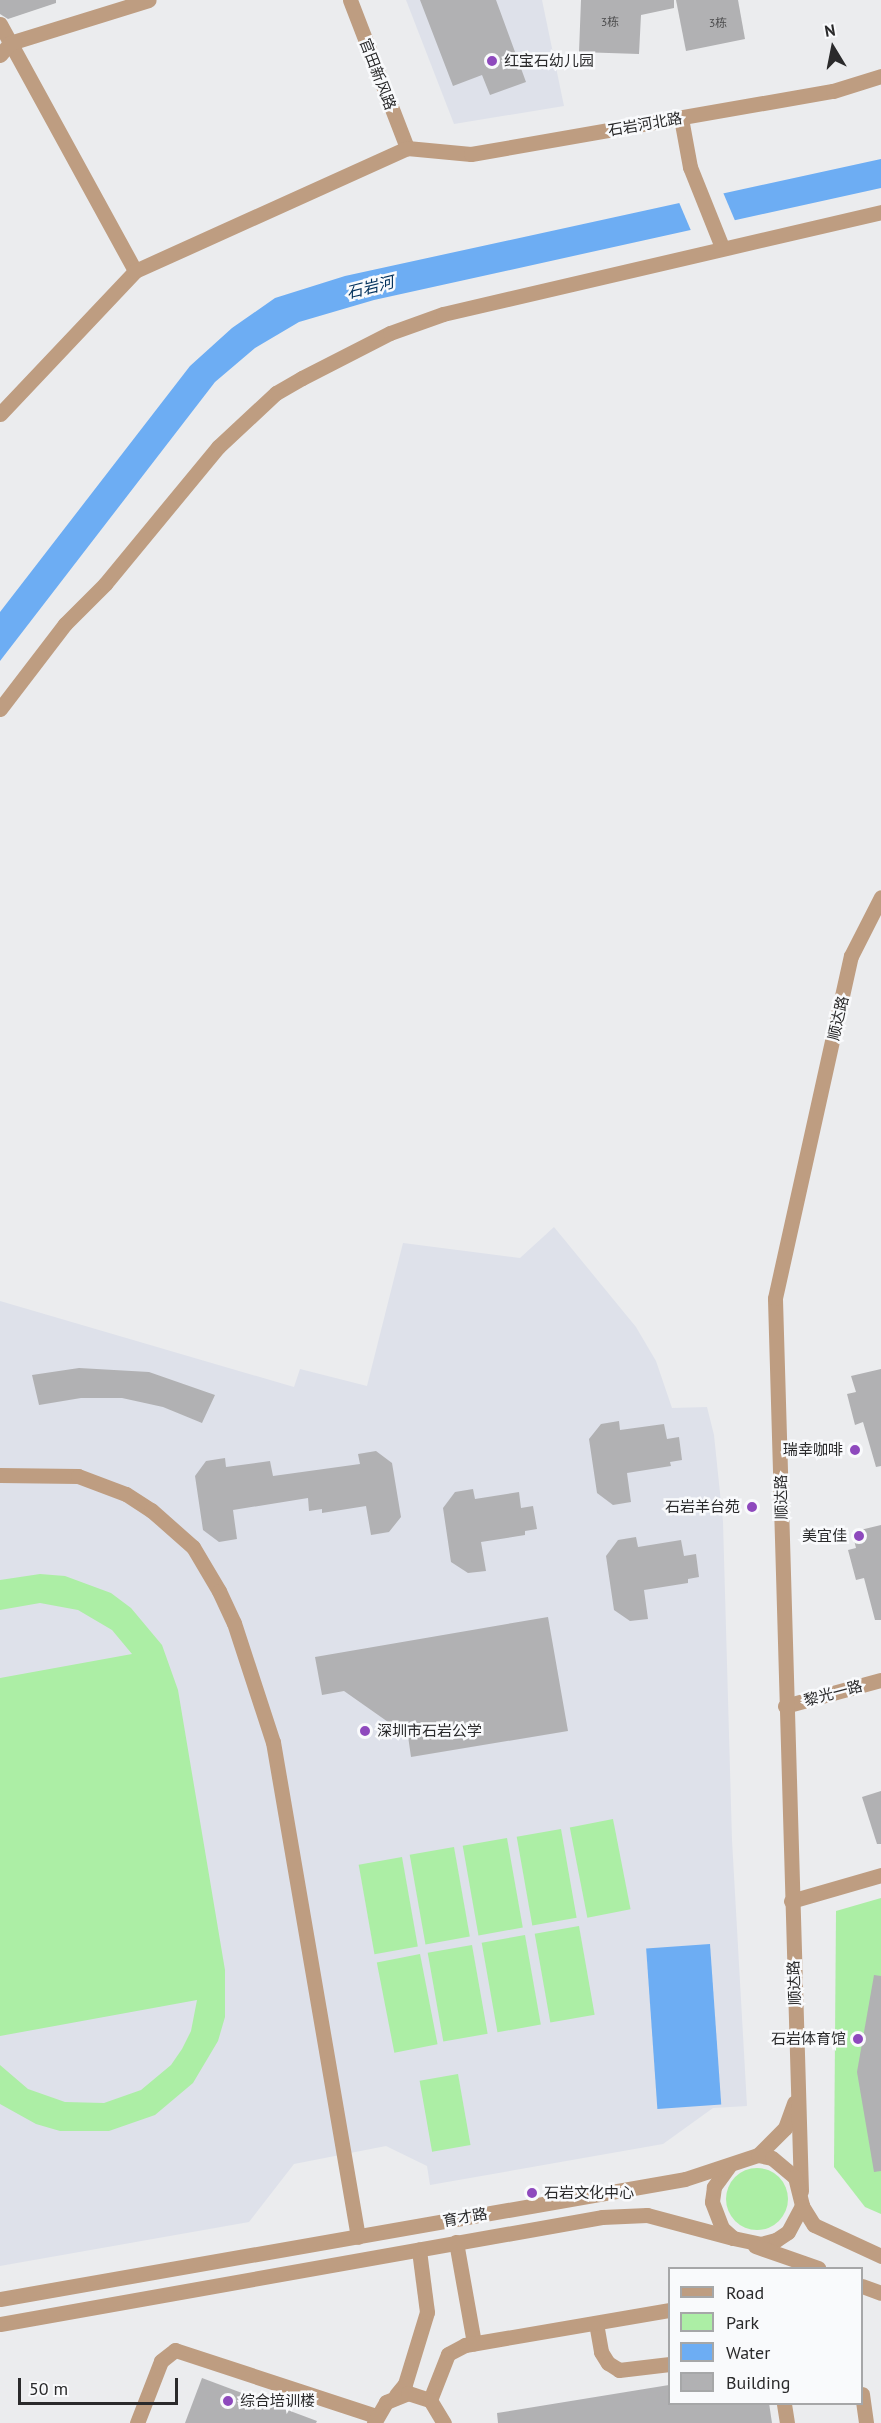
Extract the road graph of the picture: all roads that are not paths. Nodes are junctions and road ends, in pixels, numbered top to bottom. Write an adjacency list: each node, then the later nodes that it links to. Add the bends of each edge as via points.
1 (149, 0): 4 (street)
2 (350, 0): 7 (street, 官田新风路)
3 (0, 24): 4 (street)
4 (5, 49): 10 (street)
5 (881, 76): 6 (street, 石岩河北路, via 833,92)
6 (681, 118): 7 (street, 石岩河北路, via 471,154); 9 (street, via 696,184)
7 (407, 148): 10 (street)
8 (881, 212): 9 (street)
9 (719, 242): 12 (street, via 423,320 390,333 276,393 218,447 105,584 65,624)
10 (135, 271): 11 (street)
11 (0, 414)
12 (0, 710)
13 (881, 897): 16 (street, 顺达路, via 851,956 775,1298)
14 (0, 1475): 23 (street, via 78,1476 126,1494 193,1547 219,1591 234,1623 273,1742)
15 (881, 1680): 16 (street, 黎光一路)
16 (785, 1706): 18 (street, 顺达路)
17 (881, 1875): 18 (street)
18 (791, 1900): 19 (street, 顺达路)
19 (797, 2076): 20 (street, 顺达路, via 785,2128); 22 (street, 顺达路)
20 (758, 2156): 21 (street, 育才路); 22 (street, via 785,2166)
21 (731, 2164): 23 (street, 育才路, via 685,2178); 24 (street, via 717,2181 712,2202 719,2222)
22 (801, 2198): 24 (street, via 788,2232 761,2244); 27 (street, via 814,2225)
23 (358, 2236): 31 (street, 育才路)
24 (740, 2241): 25 (street, 育才路, via 672,2219 628,2214); 28 (street, 育才路)
25 (456, 2242): 26 (street, 育才路); 35 (street)
26 (419, 2250): 34 (street, 育才路); 37 (street, via 427,2312 405,2384)
27 (881, 2256)
28 (815, 2267)
29 (863, 2287): 30 (street)
30 (881, 2293)
31 (0, 2299)
32 (668, 2310): 33 (street)
33 (596, 2323): 35 (street); 36 (street, via 601,2352 619,2370)
34 (0, 2324)
35 (474, 2343): 38 (street, via 448,2354)
36 (668, 2364)
37 (396, 2396): 38 (street, via 420,2395); 41 (street)
38 (430, 2400): 43 (street)
39 (784, 2405): 44 (street)
40 (863, 2405): 45 (street)
41 (375, 2419): 42 (street, via 175,2350 161,2361)
42 (137, 2423)
43 (444, 2423)
44 (787, 2423)
45 (866, 2423)

